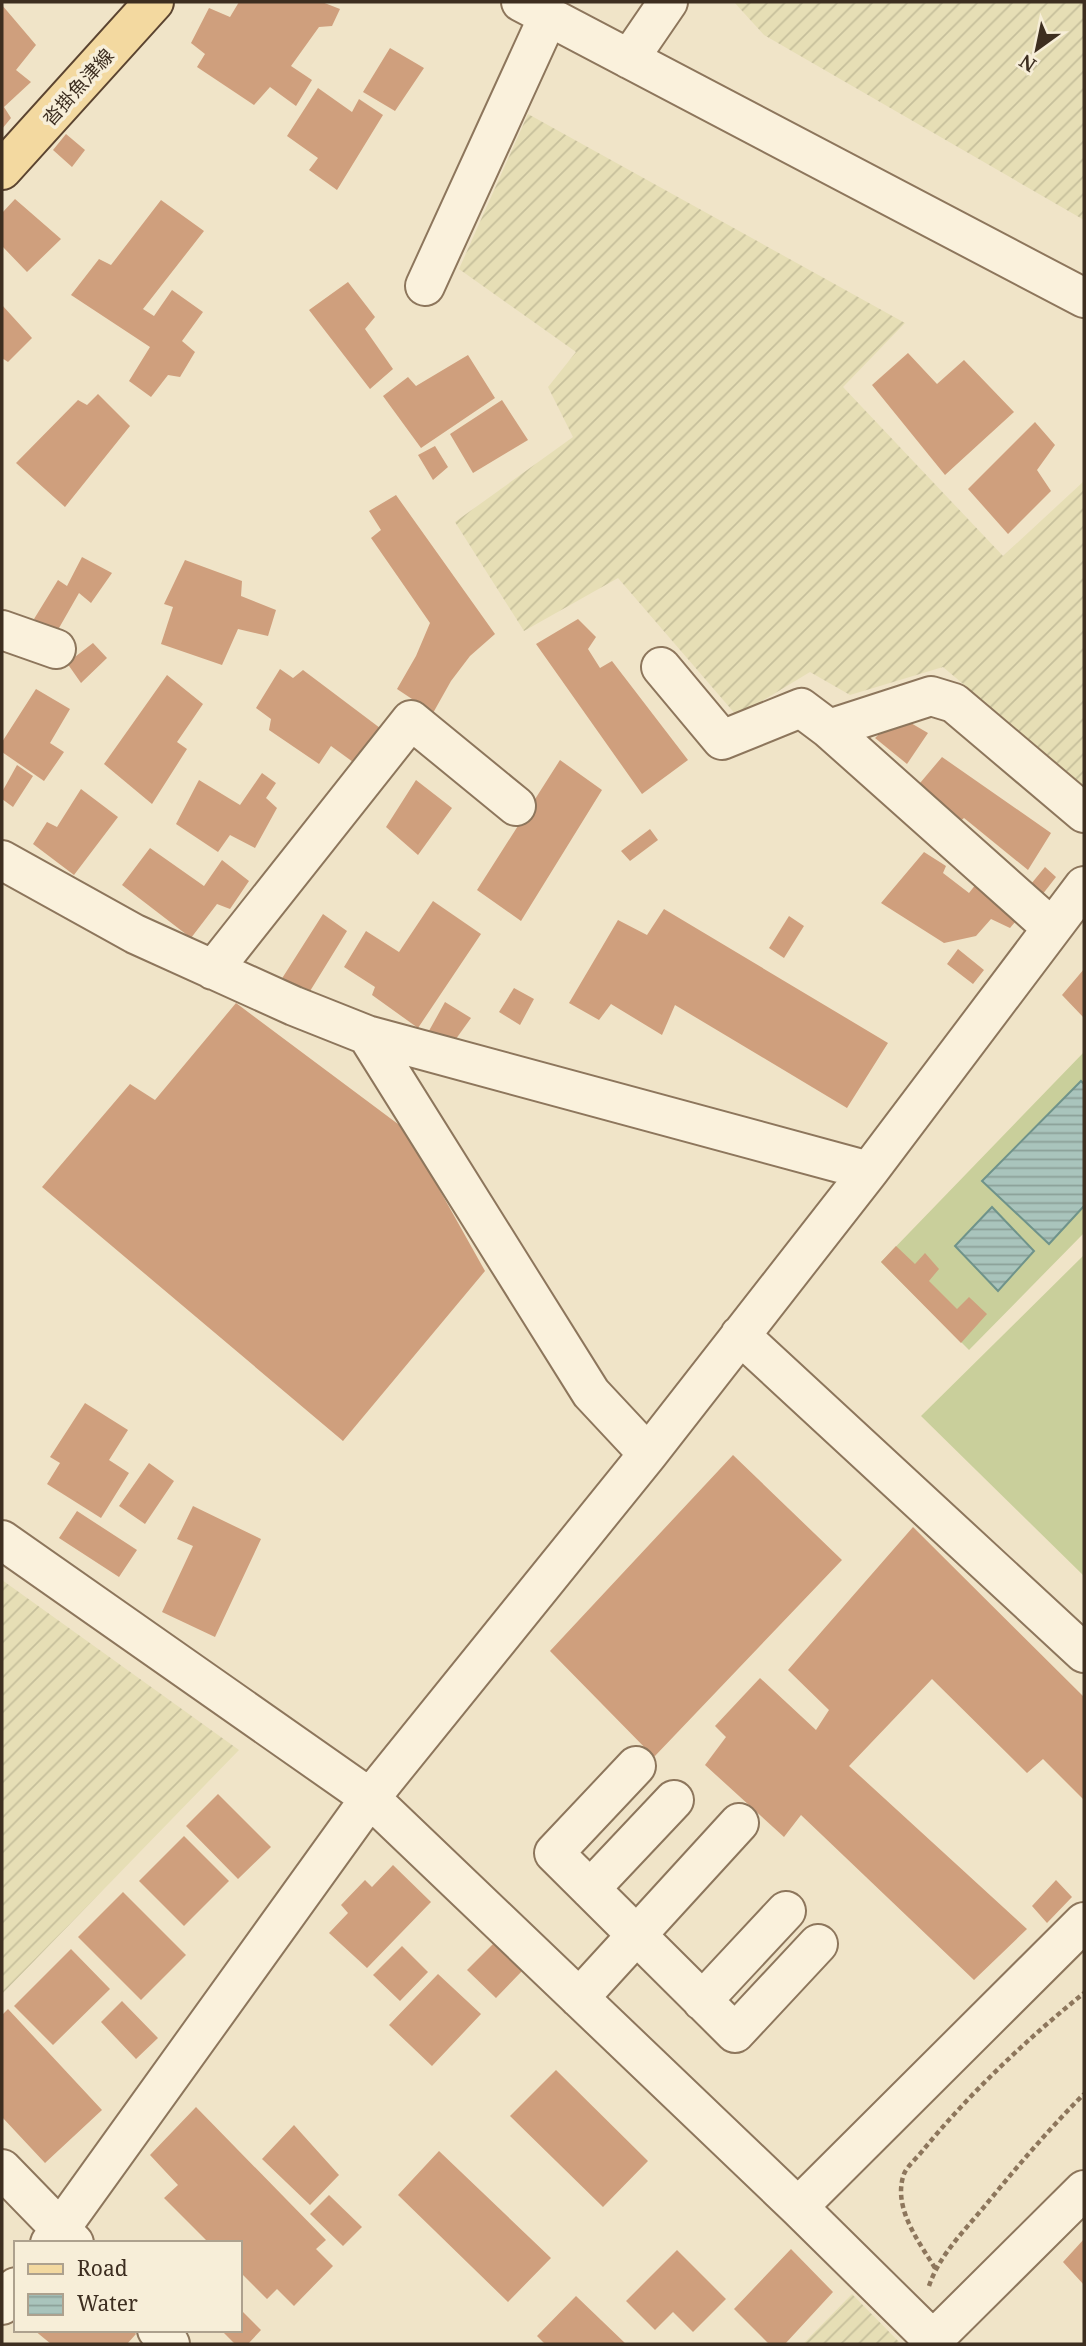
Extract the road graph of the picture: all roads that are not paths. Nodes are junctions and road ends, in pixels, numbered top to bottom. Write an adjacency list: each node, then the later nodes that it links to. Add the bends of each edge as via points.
1 (154, 2): 5 (main road, 沓掛魚津線)
2 (668, 2): 4 (street)
3 (535, 9): 4 (street); 6 (street)
4 (629, 59): 7 (street)
5 (2, 170)
6 (425, 286)
7 (1084, 298)
8 (2, 630): 9 (street)
9 (56, 649)
10 (661, 667): 11 (street, via 722,740 801,708)
11 (829, 729): 13 (street, via 931,696 954,703); 16 (street)
12 (516, 806): 17 (street, via 411,720)
13 (1084, 813)
14 (2, 860): 17 (street, via 135,934)
15 (1084, 886): 16 (street)
16 (1052, 928): 19 (street)
17 (213, 970): 18 (street)
18 (366, 1035): 19 (street); 21 (street, via 591,1393)
19 (869, 1171): 20 (street)
20 (740, 1335): 21 (street); 23 (street)
21 (648, 1454): 25 (street)
22 (2, 1540): 25 (street)
23 (1084, 1653)
24 (636, 1766): 28 (street, via 554,1853)
25 (370, 1798): 33 (street); 38 (street)
26 (674, 1800): 28 (street)
27 (739, 1823): 31 (street)
28 (590, 1889): 31 (street)
29 (786, 1911): 34 (street)
30 (1084, 1922): 37 (street)
31 (637, 1935): 33 (street); 34 (street)
32 (818, 1944): 34 (street, via 735,2034)
33 (579, 1998): 37 (street)
34 (702, 2001)
35 (2, 2169): 38 (street)
36 (1084, 2190): 41 (street)
37 (798, 2207): 41 (street)
38 (61, 2238)
39 (14, 2290): 40 (street)
40 (2, 2305)
41 (928, 2336)

